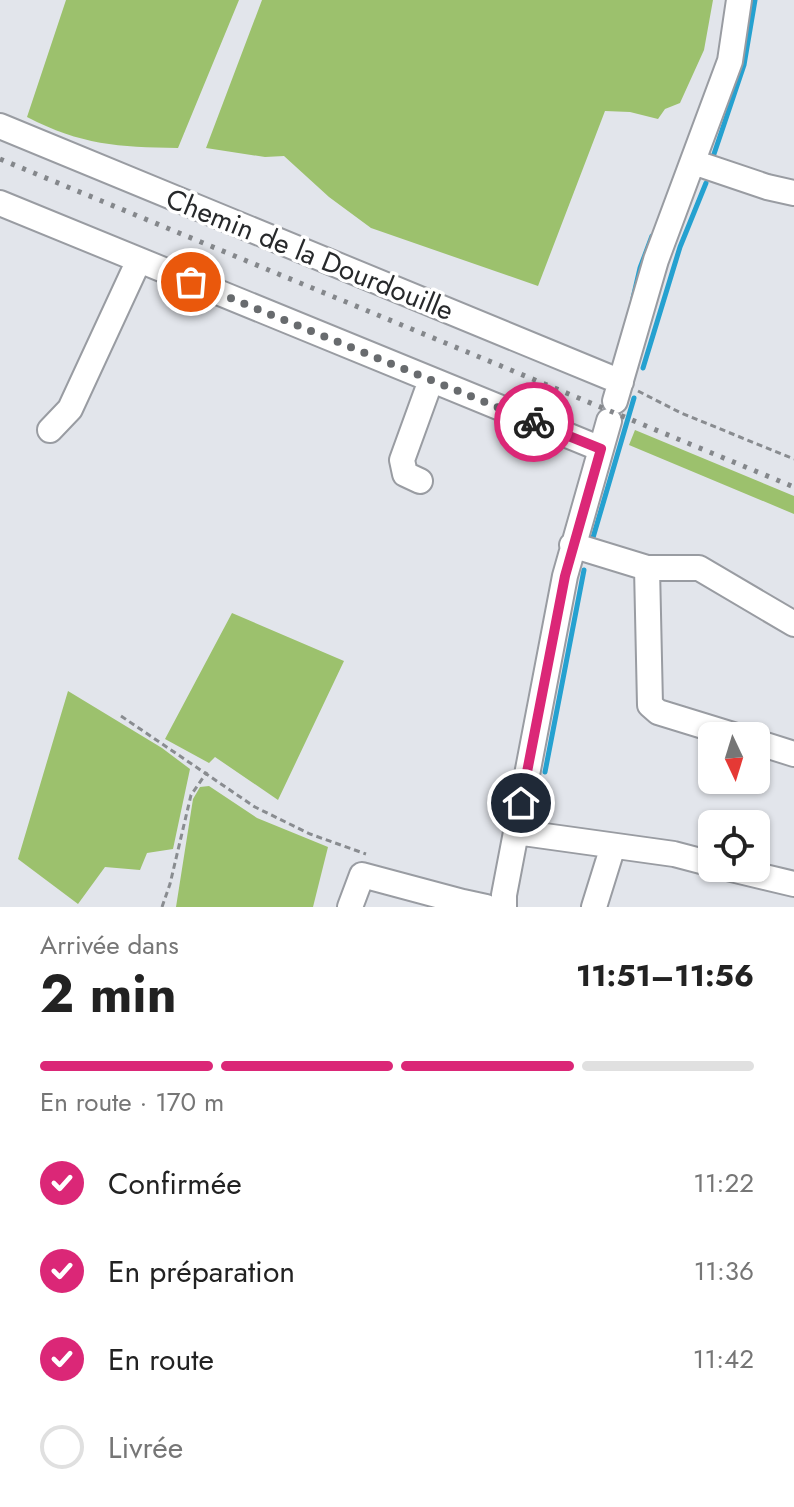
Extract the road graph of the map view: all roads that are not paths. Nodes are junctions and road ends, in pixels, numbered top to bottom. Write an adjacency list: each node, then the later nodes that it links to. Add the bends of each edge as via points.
1 (739, 0): 3 (street, via 730,61)
2 (0, 126): 8 (street, Chemin de la Dourdouille)
3 (693, 162): 4 (street); 8 (street, via 656,260)
4 (794, 193)
5 (0, 203): 6 (street)
6 (139, 260): 7 (street); 9 (street, via 70,409)
7 (431, 380): 10 (street); 11 (street, via 402,460 405,474)
8 (615, 401): 10 (street)
9 (50, 430)
10 (601, 449): 12 (street)
11 (420, 481)
12 (572, 545): 13 (street); 18 (street)
13 (647, 568): 14 (street, via 699,568); 15 (street, via 650,705)
14 (794, 624)
15 (698, 724)
16 (770, 746): 17 (street)
17 (794, 754)
18 (516, 832): 19 (street); 25 (street)
19 (613, 846): 20 (street); 26 (street)
20 (698, 860)
21 (770, 878): 22 (street)
22 (794, 884)
23 (470, 905): 24 (street, via 362,875)
24 (350, 907)
25 (504, 907)
26 (594, 907)

